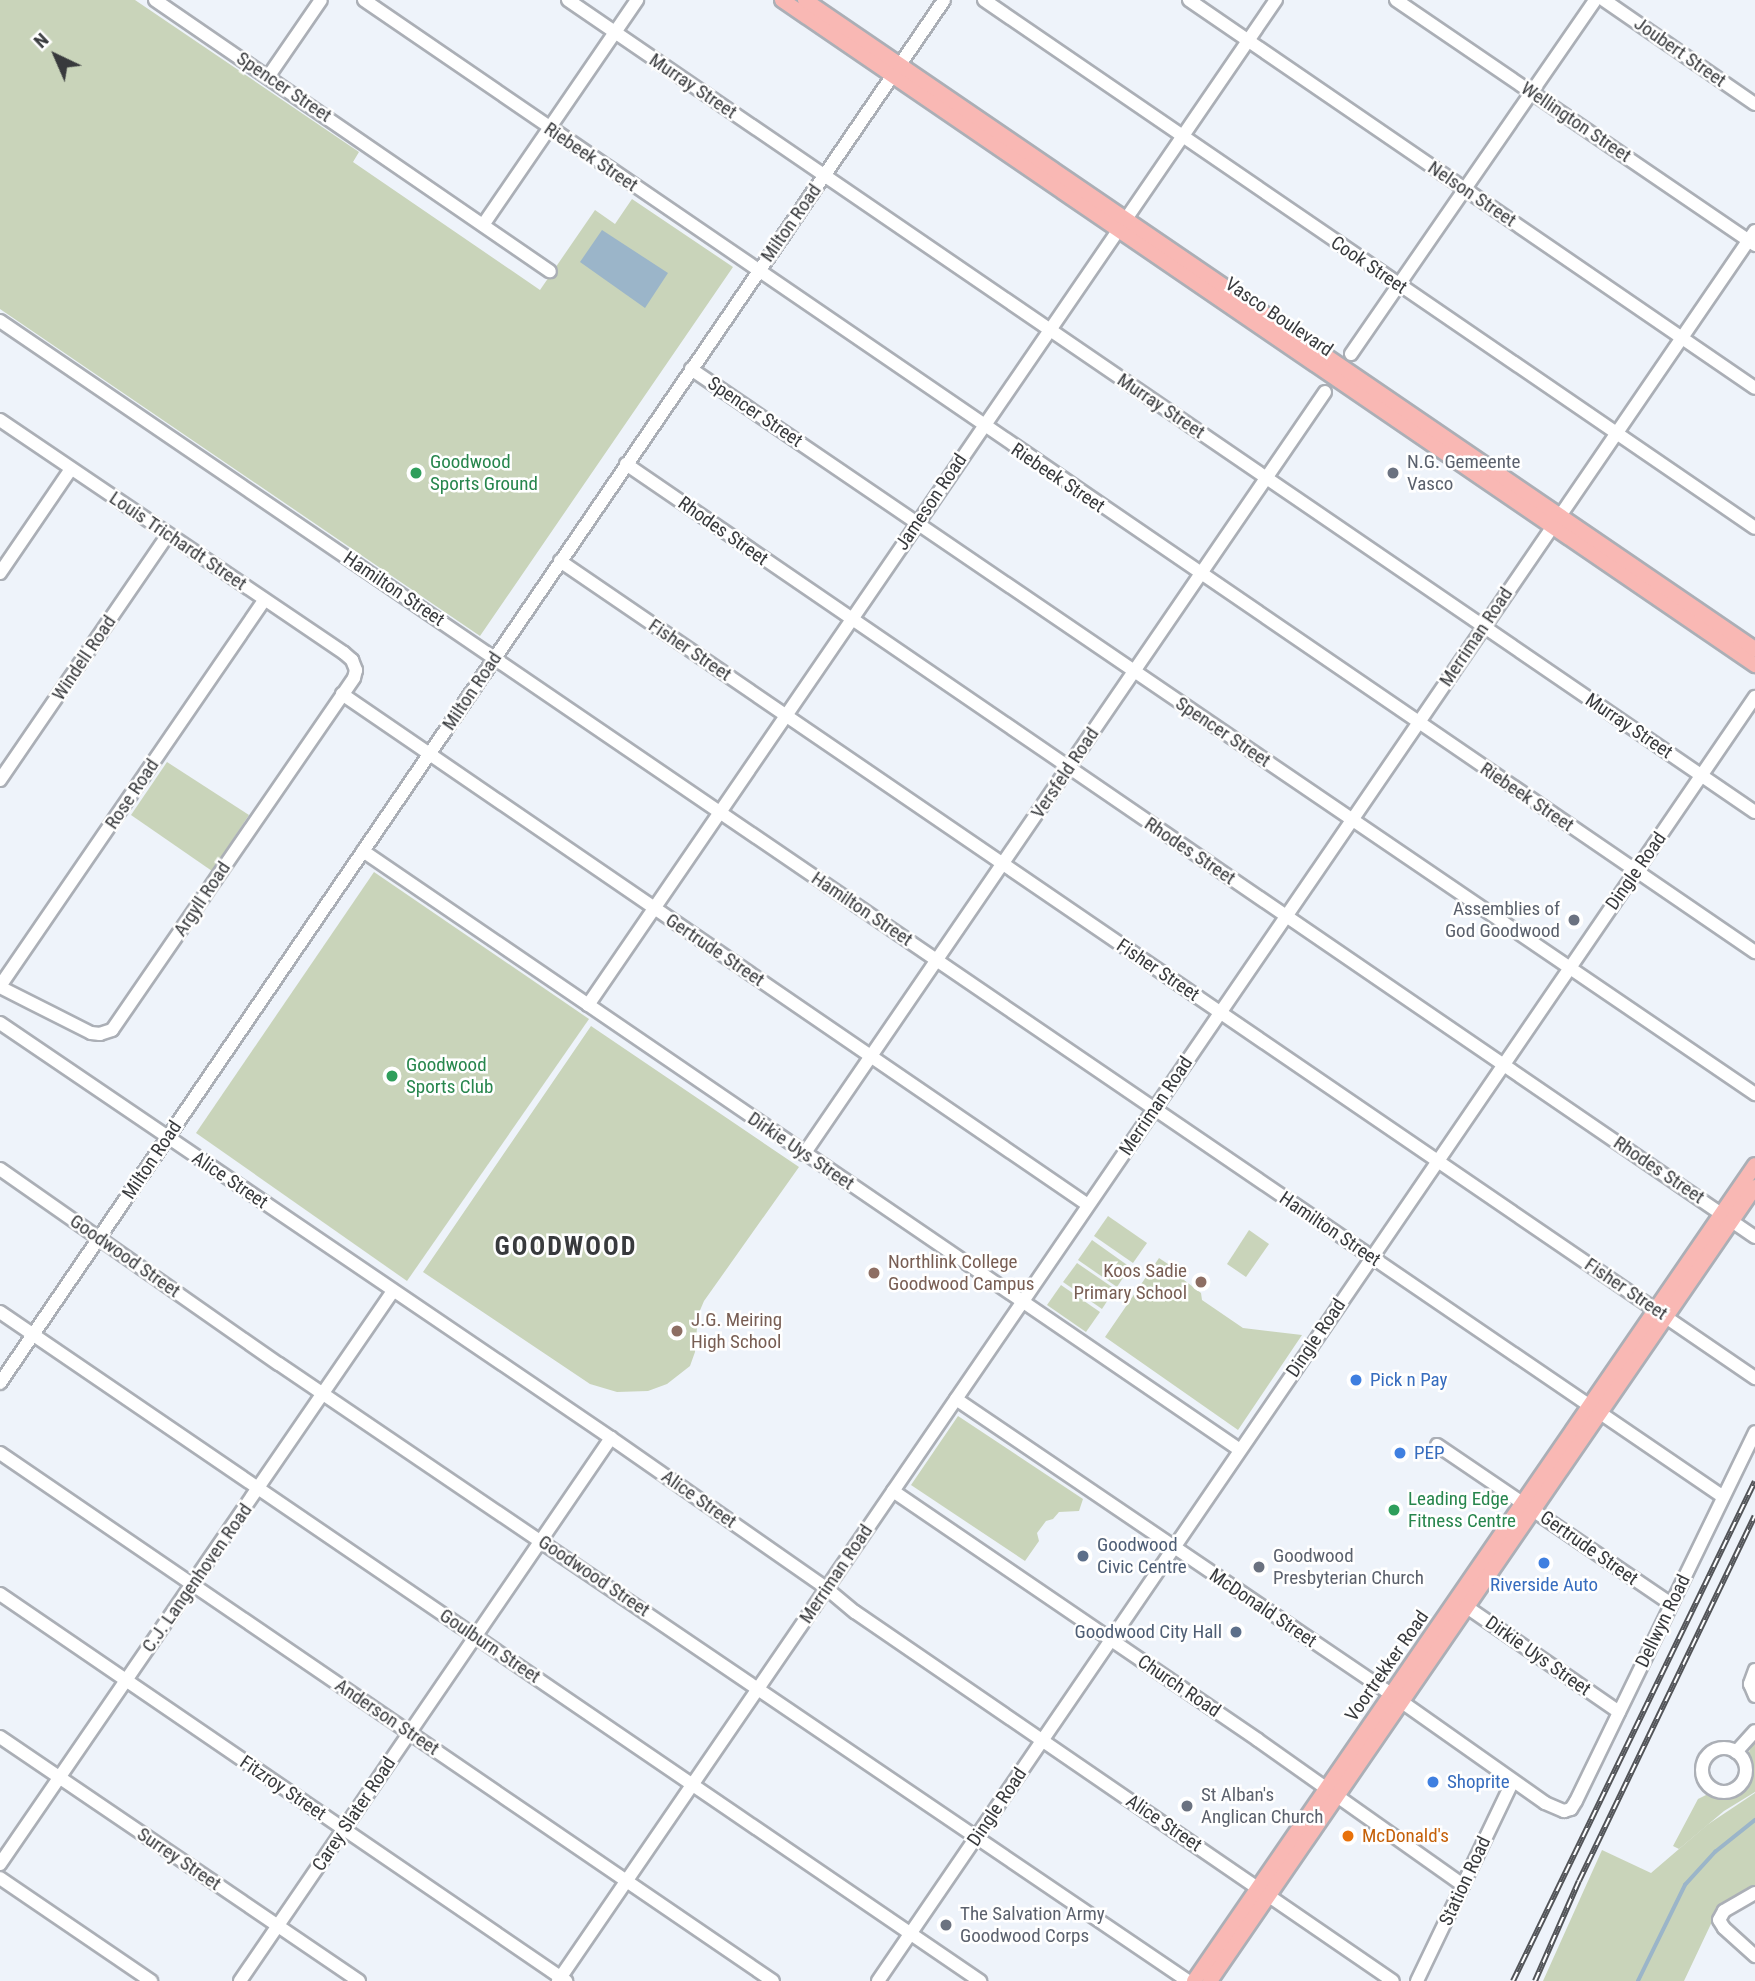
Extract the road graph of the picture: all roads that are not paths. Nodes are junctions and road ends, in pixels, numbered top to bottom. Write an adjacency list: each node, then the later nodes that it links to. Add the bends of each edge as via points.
1 (155, 0): 18 (street, Spencer Street)
2 (321, 0): 18 (street)
3 (364, 0): 21 (street, Riebeek Street)
4 (568, 0): 15 (street, Murray Street)
5 (637, 0): 15 (street)
6 (782, 0): 17 (main road, Vasco Boulevard)
7 (805, 0): 17 (main road, Vasco Boulevard)
8 (944, 0): 17 (street, Milton Road)
9 (984, 0): 22 (street, Cook Street)
10 (1189, 0): 16 (street, Nelson Street)
11 (1276, 0): 16 (street, Jameson Road)
12 (1396, 0): 19 (street, Wellington Street)
13 (1595, 0): 19 (street)
14 (1604, 0): 20 (street, Joubert Street)
15 (615, 33): 21 (street); 23 (street, Murray Street)
16 (1248, 41): 22 (street, Jameson Road); 24 (street, Nelson Street)
17 (896, 70): 23 (street, Milton Road); 25 (main road, Vasco Boulevard)
18 (268, 76): 26 (street, Spencer Street)
19 (1532, 92): 24 (street); 27 (street, Wellington Street)
20 (1755, 104)
21 (549, 128): 26 (street); 29 (street, Riebeek Street)
22 (1181, 135): 25 (street, Jameson Road); 30 (street, Cook Street)
23 (824, 176): 29 (street, Milton Road); 32 (street, Murray Street)
24 (1465, 188): 30 (street); 33 (street, Nelson Street)
25 (1121, 224): 32 (street, Jameson Road); 44 (main road, Vasco Boulevard)
26 (483, 225): 28 (street, Spencer Street)
27 (1753, 239): 33 (street, Merriman Road)
28 (550, 271)
29 (758, 271): 35 (street, Milton Road); 39 (street, Riebeek Street)
30 (1398, 285): 34 (street); 40 (street, Cook Street)
31 (0, 321): 55 (street, Hamilton Street)
32 (1049, 330): 39 (street, Jameson Road); 43 (street, Murray Street)
33 (1682, 338): 36 (street, Nelson Street); 40 (street, Merriman Road)
34 (1351, 354)
35 (691, 369): 41 (street, Milton Road); 45 (street, Spencer Street)
36 (1755, 388)
37 (1325, 393): 43 (street, Versfeld Road)
38 (0, 420): 42 (street, Louis Trichardt Street)
39 (983, 426): 45 (street, Jameson Road); 50 (street, Riebeek Street)
40 (1615, 433): 44 (street, Merriman Road); 46 (street, Cook Street)
41 (626, 464): 48 (street, Milton Road); 52 (street, Rhodes Street)
42 (71, 468): 47 (street, Louis Trichardt Street); 49 (street)
43 (1267, 479): 50 (street, Versfeld Road); 53 (street, Murray Street)
44 (1555, 521): 53 (street, Merriman Road); 54 (main road, Vasco Boulevard); 57 (main road, Vasco Boulevard)
45 (918, 523): 52 (street, Jameson Road); 58 (street, Spencer Street)
46 (1755, 528)
47 (168, 535): 51 (street, Louis Trichardt Street); 66 (street, Windell Road)
48 (561, 561): 55 (street, Milton Road); 61 (street, Fisher Street)
49 (0, 573)
50 (1201, 575): 58 (street, Versfeld Road); 62 (street, Riebeek Street)
51 (264, 600): 56 (street, Louis Trichardt Street); 78 (street, Rose Road)
52 (850, 619): 61 (street, Jameson Road); 64 (street, Rhodes Street)
53 (1483, 626): 62 (street, Merriman Road); 65 (street, Murray Street)
54 (1755, 649)
55 (495, 657): 63 (street, Milton Road); 68 (street, Hamilton Street)
56 (355, 664): 59 (street, Argyll Road, via 354,678)
57 (1755, 666)
58 (1135, 672): 64 (street, Versfeld Road); 69 (street, Spencer Street)
59 (342, 694): 63 (street, Gertrude Street); 78 (street, Argyll Road, via 112,1030 91,1033)
60 (1755, 697): 65 (street, Dingle Road)
61 (785, 715): 68 (street, Jameson Road); 71 (street, Fisher Street)
62 (1418, 723): 69 (street, Merriman Road); 72 (street, Riebeek Street)
63 (429, 754): 70 (street, Milton Road); 73 (street, Gertrude Street)
64 (1069, 768): 71 (street, Versfeld Road); 74 (street, Rhodes Street)
65 (1702, 775): 67 (street, Murray Street); 72 (street, Dingle Road)
66 (0, 780)
67 (1755, 811)
68 (719, 812): 73 (street, Jameson Road); 76 (street, Hamilton Street)
69 (1352, 819): 74 (street, Merriman Road); 77 (street, Spencer Street)
70 (363, 851): 79 (street, Dirkie Uys Street); 86 (street, Milton Road)
71 (1004, 864): 76 (street, Versfeld Road); 80 (street, Fisher Street)
72 (1635, 872): 75 (street, Riebeek Street); 77 (street, Dingle Road)
73 (654, 907): 79 (street, Jameson Road); 82 (street, Gertrude Street)
74 (1286, 917): 80 (street, Merriman Road); 83 (street, Rhodes Street)
75 (1755, 953)
76 (937, 960): 82 (street, Versfeld Road); 85 (street, Hamilton Street)
77 (1570, 967): 83 (street, Dingle Road); 84 (street, Spencer Street)
78 (0, 987)
79 (588, 1004): 87 (street, Dirkie Uys Street)
80 (1220, 1012): 85 (street, Merriman Road); 88 (street, Fisher Street)
81 (0, 1023): 86 (street, Alice Street)
82 (872, 1057): 87 (street, Versfeld Road); 92 (street, Gertrude Street)
83 (1503, 1065): 88 (street, Dingle Road); 93 (street, Rhodes Street)
84 (1755, 1094)
85 (1154, 1109): 92 (street, Merriman Road); 96 (street, Hamilton Street)
86 (168, 1137): 95 (street, Milton Road); 97 (street, Alice Street)
87 (804, 1153): 98 (street, Dirkie Uys Street)
88 (1438, 1160): 96 (street, Dingle Road); 100 (street, Fisher Street)
89 (1755, 1165): 93 (main road, Voortrekker Road)
90 (0, 1170): 95 (street, Goodwood Street)
91 (1755, 1187): 93 (main road, Voortrekker Road)
92 (1088, 1205): 98 (street, Merriman Road)
93 (1727, 1217): 94 (street, Rhodes Street); 100 (main road, Voortrekker Road)
94 (1755, 1237)
95 (99, 1238): 101 (street, Milton Road); 104 (street, Goodwood Street)
96 (1371, 1256): 106 (street, Hamilton Street); 110 (street, Dingle Road)
97 (393, 1291): 104 (street, C.J. Langenhoven Road); 108 (street, Alice Street)
98 (1022, 1303): 105 (street, Merriman Road); 110 (street, Dirkie Uys Street)
99 (0, 1312): 101 (street, Goulburn Street)
100 (1661, 1313): 102 (street, Fisher Street); 106 (main road, Voortrekker Road)
101 (33, 1335): 103 (street, Milton Road); 112 (street, Goulburn Street)
102 (1755, 1378)
103 (0, 1383)
104 (324, 1391): 112 (street, C.J. Langenhoven Road); 116 (street, Goodwood Street)
105 (956, 1399): 113 (street, Merriman Road); 117 (street, McDonald Street)
106 (1595, 1409): 114 (street, Hamilton Street); 115 (main road, Voortrekker Road)
107 (1755, 1432): 114 (street, Dellwyn Road)
108 (611, 1438): 116 (street, Carey Slater Road); 119 (street, Alice Street)
109 (1437, 1445): 115 (street, Gertrude Street)
110 (1240, 1450): 117 (street, Dingle Road)
111 (0, 1453): 118 (street, Anderson Street)
112 (259, 1489): 118 (street, C.J. Langenhoven Road); 123 (street, Goulburn Street)
113 (893, 1491): 119 (street, Merriman Road); 124 (street, Church Road)
114 (1723, 1497): 122 (street, Dellwyn Road)
115 (1529, 1506): 121 (main road, Voortrekker Road); 122 (street, Gertrude Street)
116 (542, 1540): 123 (street, Carey Slater Road); 127 (street, Goodwood Street)
117 (1174, 1548): 124 (street, Dingle Road); 129 (street, McDonald Street)
118 (192, 1584): 126 (street, C.J. Langenhoven Road); 132 (street, Anderson Street)
119 (826, 1588): 127 (street, Merriman Road); 134 (street, Alice Street)
120 (0, 1594): 126 (street, Fitzroy Street)
121 (1462, 1604): 129 (main road, Voortrekker Road); 130 (street, Dirkie Uys Street)
122 (1671, 1604): 130 (street, Dellwyn Road)
123 (476, 1636): 132 (street, Carey Slater Road); 138 (street, Goulburn Street)
124 (1112, 1640): 134 (street, Dingle Road); 139 (street, Church Road)
125 (1755, 1670): 128 (street, via 1750,1685)
126 (127, 1681): 136 (street, C.J. Langenhoven Road); 141 (street, Fitzroy Street)
127 (759, 1688): 138 (street, Merriman Road); 142 (street, Goodwood Street)
128 (1755, 1696)
129 (1396, 1698): 137 (street, McDonald Street); 139 (main road, Voortrekker Road)
130 (1619, 1712): 140 (street, Dellwyn Road)
131 (1755, 1731): 135 (street)
132 (410, 1732): 141 (street, Carey Slater Road); 145 (street, Anderson Street)
133 (0, 1737): 136 (street, Surrey Street)
134 (1043, 1740): 142 (street, Dingle Road); 147 (street, Alice Street)
135 (1737, 1752)
136 (61, 1779): 143 (street, C.J. Langenhoven Road); 149 (street, Surrey Street)
137 (1513, 1781): 140 (street, McDonald Street, via 1555,1808); 146 (street, Station Road)
138 (693, 1784): 145 (street, Merriman Road); 150 (street, Goulburn Street)
139 (1331, 1793): 146 (street, Church Road); 147 (main road, Voortrekker Road)
140 (1572, 1809)
141 (344, 1829): 149 (street, Carey Slater Road); 152 (street, Fitzroy Street)
142 (976, 1837): 150 (street, Dingle Road); 159 (street, Goodwood Street)
143 (0, 1864)
144 (0, 1878): 153 (street)
145 (627, 1880): 152 (street, Merriman Road); 156 (street, Anderson Street)
146 (1463, 1885): 163 (street, Station Road)
147 (1264, 1891): 160 (main road, Voortrekker Road); 161 (main road, Voortrekker Road); 162 (street, Alice Street)
148 (1755, 1893): 151 (street, via 1724,1911 1719,1920)
149 (277, 1926): 154 (street, Carey Slater Road); 155 (street, Surrey Street)
150 (910, 1934): 157 (street, Dingle Road); 158 (street, Goulburn Street)
151 (1755, 1956)
152 (562, 1980)
153 (150, 1981)
154 (240, 1981)
155 (359, 1981)
156 (773, 1981)
157 (877, 1981)
158 (980, 1981)
159 (1188, 1981)
160 (1194, 1981)
161 (1210, 1981)
162 (1394, 1981)
163 (1417, 1981)

